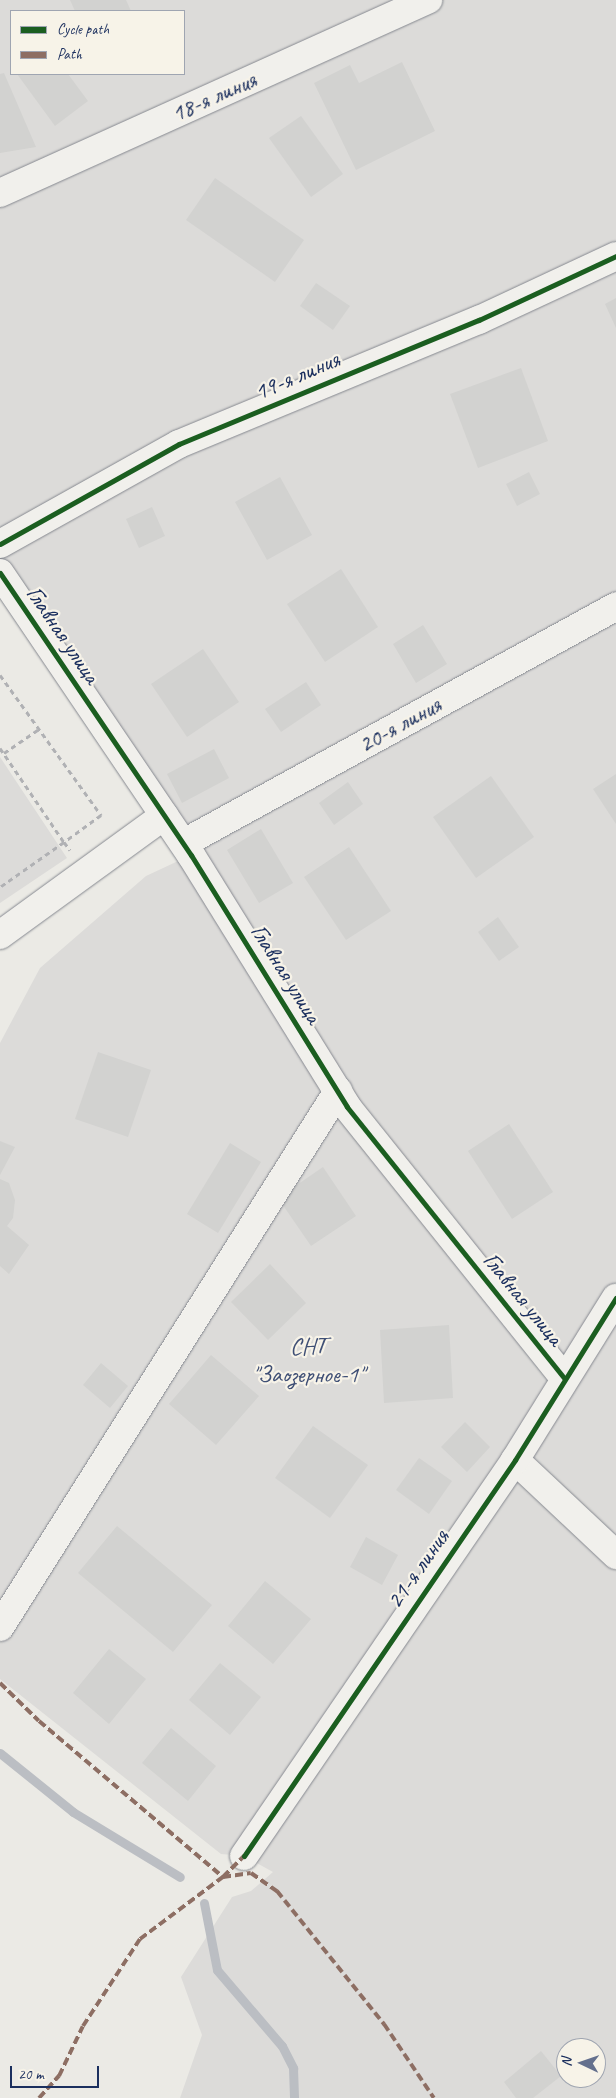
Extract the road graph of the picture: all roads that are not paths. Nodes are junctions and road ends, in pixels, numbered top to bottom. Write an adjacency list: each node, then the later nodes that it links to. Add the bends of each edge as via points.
1 (428, 0): 2 (street, 18-я линия)
2 (0, 193)
3 (616, 256): 4 (street, 19-я линия, via 479,320 179,444)
4 (0, 544)
5 (0, 573): 7 (street, Главная улица)
6 (616, 606): 8 (street, 20-я линия)
7 (164, 816): 8 (street, Главная улица); 9 (street)
8 (184, 843): 10 (street, Главная улица)
9 (0, 935)
10 (338, 1091): 12 (street, Главная улица); 15 (street)
11 (616, 1298): 12 (street, 21-я линия)
12 (564, 1378): 13 (street, 21-я линия)
13 (515, 1460): 14 (street); 16 (street, 21-я линия)
14 (616, 1555)
15 (0, 1627)
16 (244, 1856)

